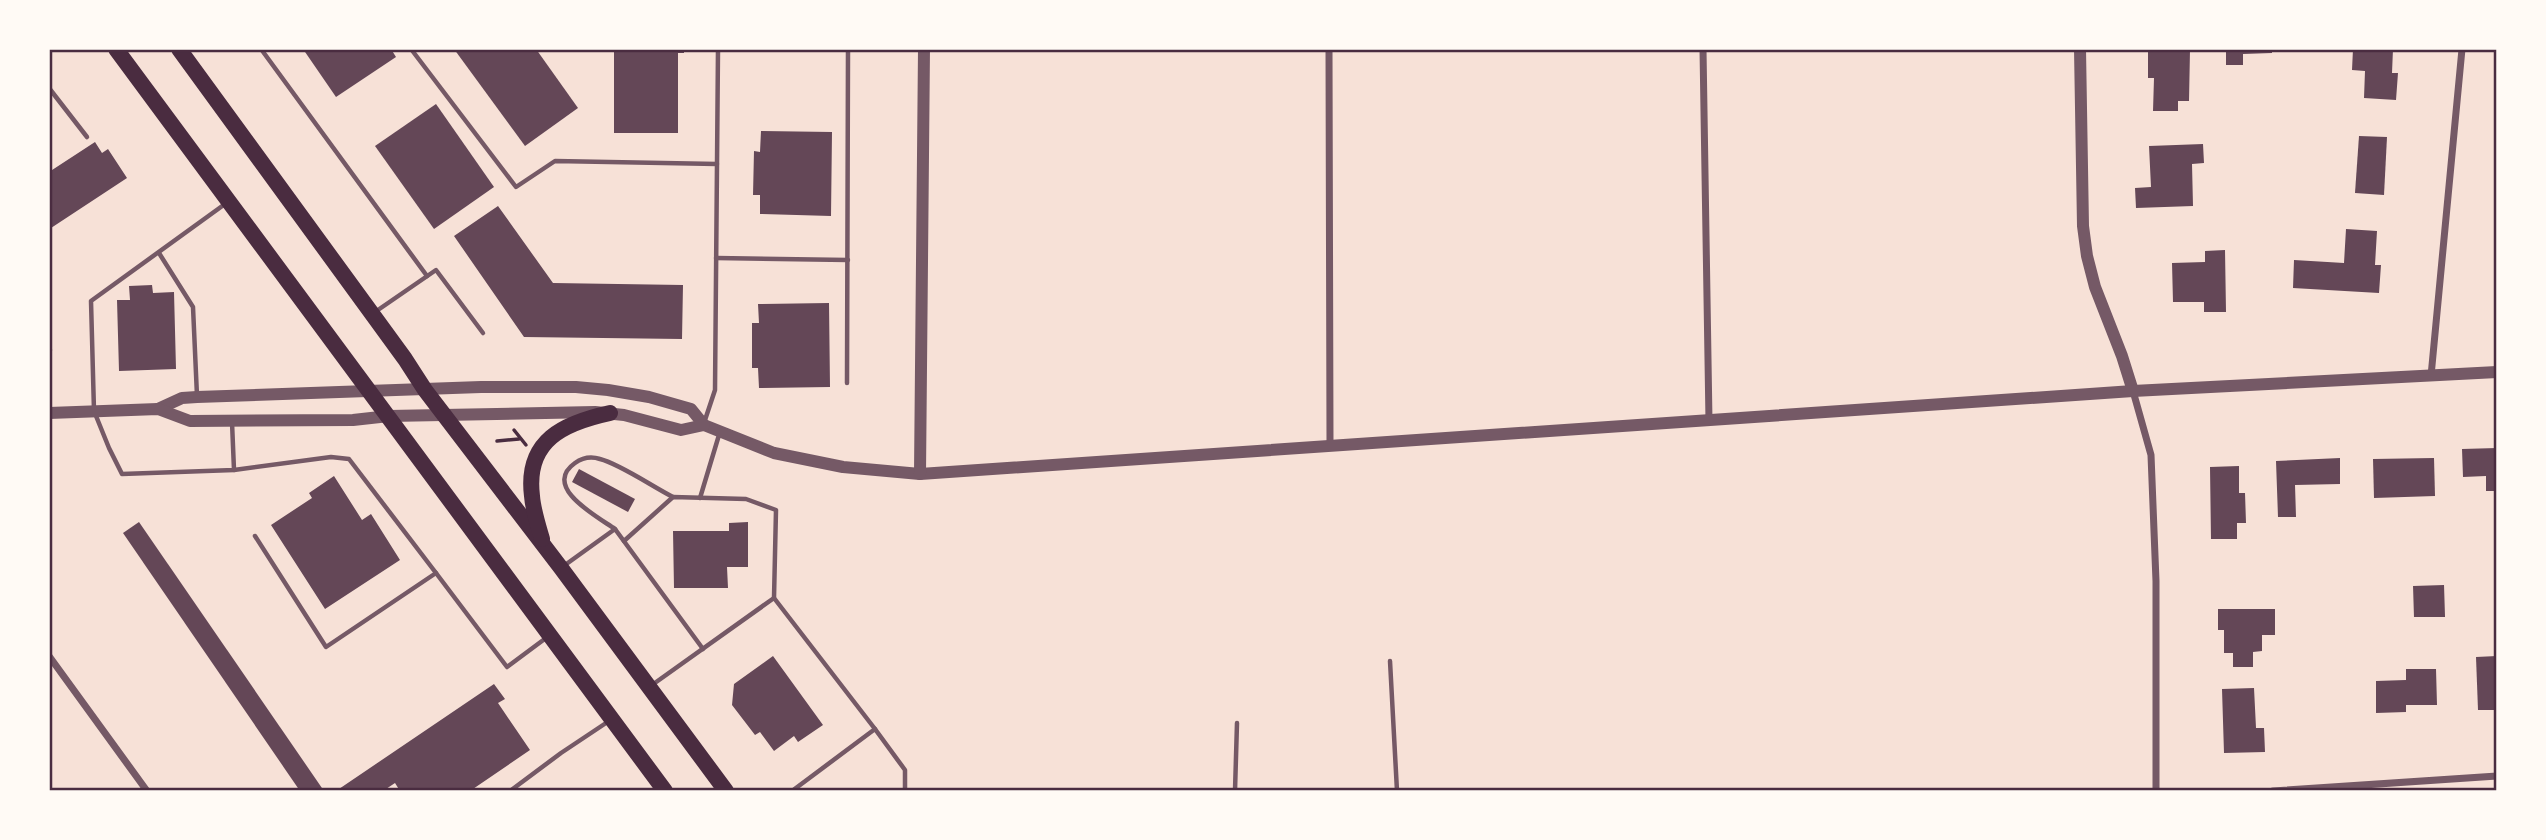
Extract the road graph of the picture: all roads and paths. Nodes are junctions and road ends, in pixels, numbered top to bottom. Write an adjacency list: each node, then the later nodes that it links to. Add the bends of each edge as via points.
1 (116, 49): 15 (main road)
2 (261, 49): 19 (lane)
3 (411, 49): 14 (lane, via 516,187 555,161)
4 (718, 49): 14 (lane)
5 (848, 49): 18 (lane)
6 (924, 49): 45 (street)
7 (1329, 49): 42 (street)
8 (1703, 49): 36 (street)
9 (2080, 49): 27 (street, via 2087,256)
10 (2462, 49): 23 (street)
11 (181, 50): 20 (main road)
12 (49, 88): 13 (lane)
13 (87, 137)
14 (717, 164): 17 (lane)
15 (229, 201): 16 (lane); 26 (main road)
16 (159, 253): 28 (lane, via 193,307); 30 (lane, via 91,301)
17 (716, 258): 18 (lane); 37 (lane, via 715,390)
18 (848, 260): 24 (lane)
19 (427, 276): 20 (lane); 21 (lane, via 436,270)
20 (372, 314): 25 (main road)
21 (483, 333)
22 (2497, 372): 23 (street)
23 (2431, 377): 27 (street)
24 (847, 383)
25 (425, 390): 26 (street); 34 (main road); 37 (street, via 608,390 691,409)
26 (371, 391): 28 (street); 33 (main road)
27 (2133, 391): 36 (street); 73 (street, via 2151,455)
28 (197, 397): 29 (street)
29 (158, 409): 30 (street); 35 (street, via 190,421)
30 (94, 411): 31 (street); 44 (lane, via 122,474)
31 (49, 413)
32 (610, 413): 34 (street); 37 (street, via 681,430); 51 (main road, via 560,429 538,454 531,496)
33 (389, 416): 34 (street); 35 (street); 55 (main road)
34 (445, 416): 51 (main road)
35 (232, 420): 44 (lane)
36 (1709, 421): 42 (street)
37 (704, 425): 39 (street)
38 (514, 430): 40 (path)
39 (720, 431): 45 (street, via 774,453 843,467); 47 (lane)
40 (521, 438): 41 (path); 43 (path)
41 (497, 441)
42 (1330, 445): 45 (street)
43 (531, 452)
44 (234, 470): 53 (lane, via 331,457 349,459)
45 (920, 474)
46 (673, 497): 47 (lane); 48 (lane, via 600,459 582,458 570,467 565,487 571,497); 50 (lane)
47 (701, 498): 54 (lane, via 746,499 776,510)
48 (615, 529): 50 (lane); 52 (lane)
49 (254, 537): 53 (lane, via 326,647)
50 (624, 541): 56 (lane)
51 (543, 544): 52 (main road)
52 (561, 568): 59 (main road)
53 (436, 572): 55 (lane, via 507,667)
54 (774, 598): 56 (lane); 62 (lane)
55 (551, 635): 60 (main road)
56 (703, 649): 59 (lane)
57 (49, 656): 65 (street)
58 (1390, 661): 72 (lane)
59 (648, 688): 68 (main road)
60 (612, 719): 66 (lane); 67 (main road)
61 (1237, 723): 71 (lane)
62 (875, 729): 64 (lane); 70 (lane, via 905,770)
63 (2497, 776): 74 (street)
64 (801, 789): 69 (lane)
65 (147, 791)
66 (510, 791)
67 (665, 791)
68 (726, 791)
69 (792, 791)
70 (905, 791)
71 (1235, 791)
72 (1397, 791)
73 (2156, 791)
74 (2273, 791)

